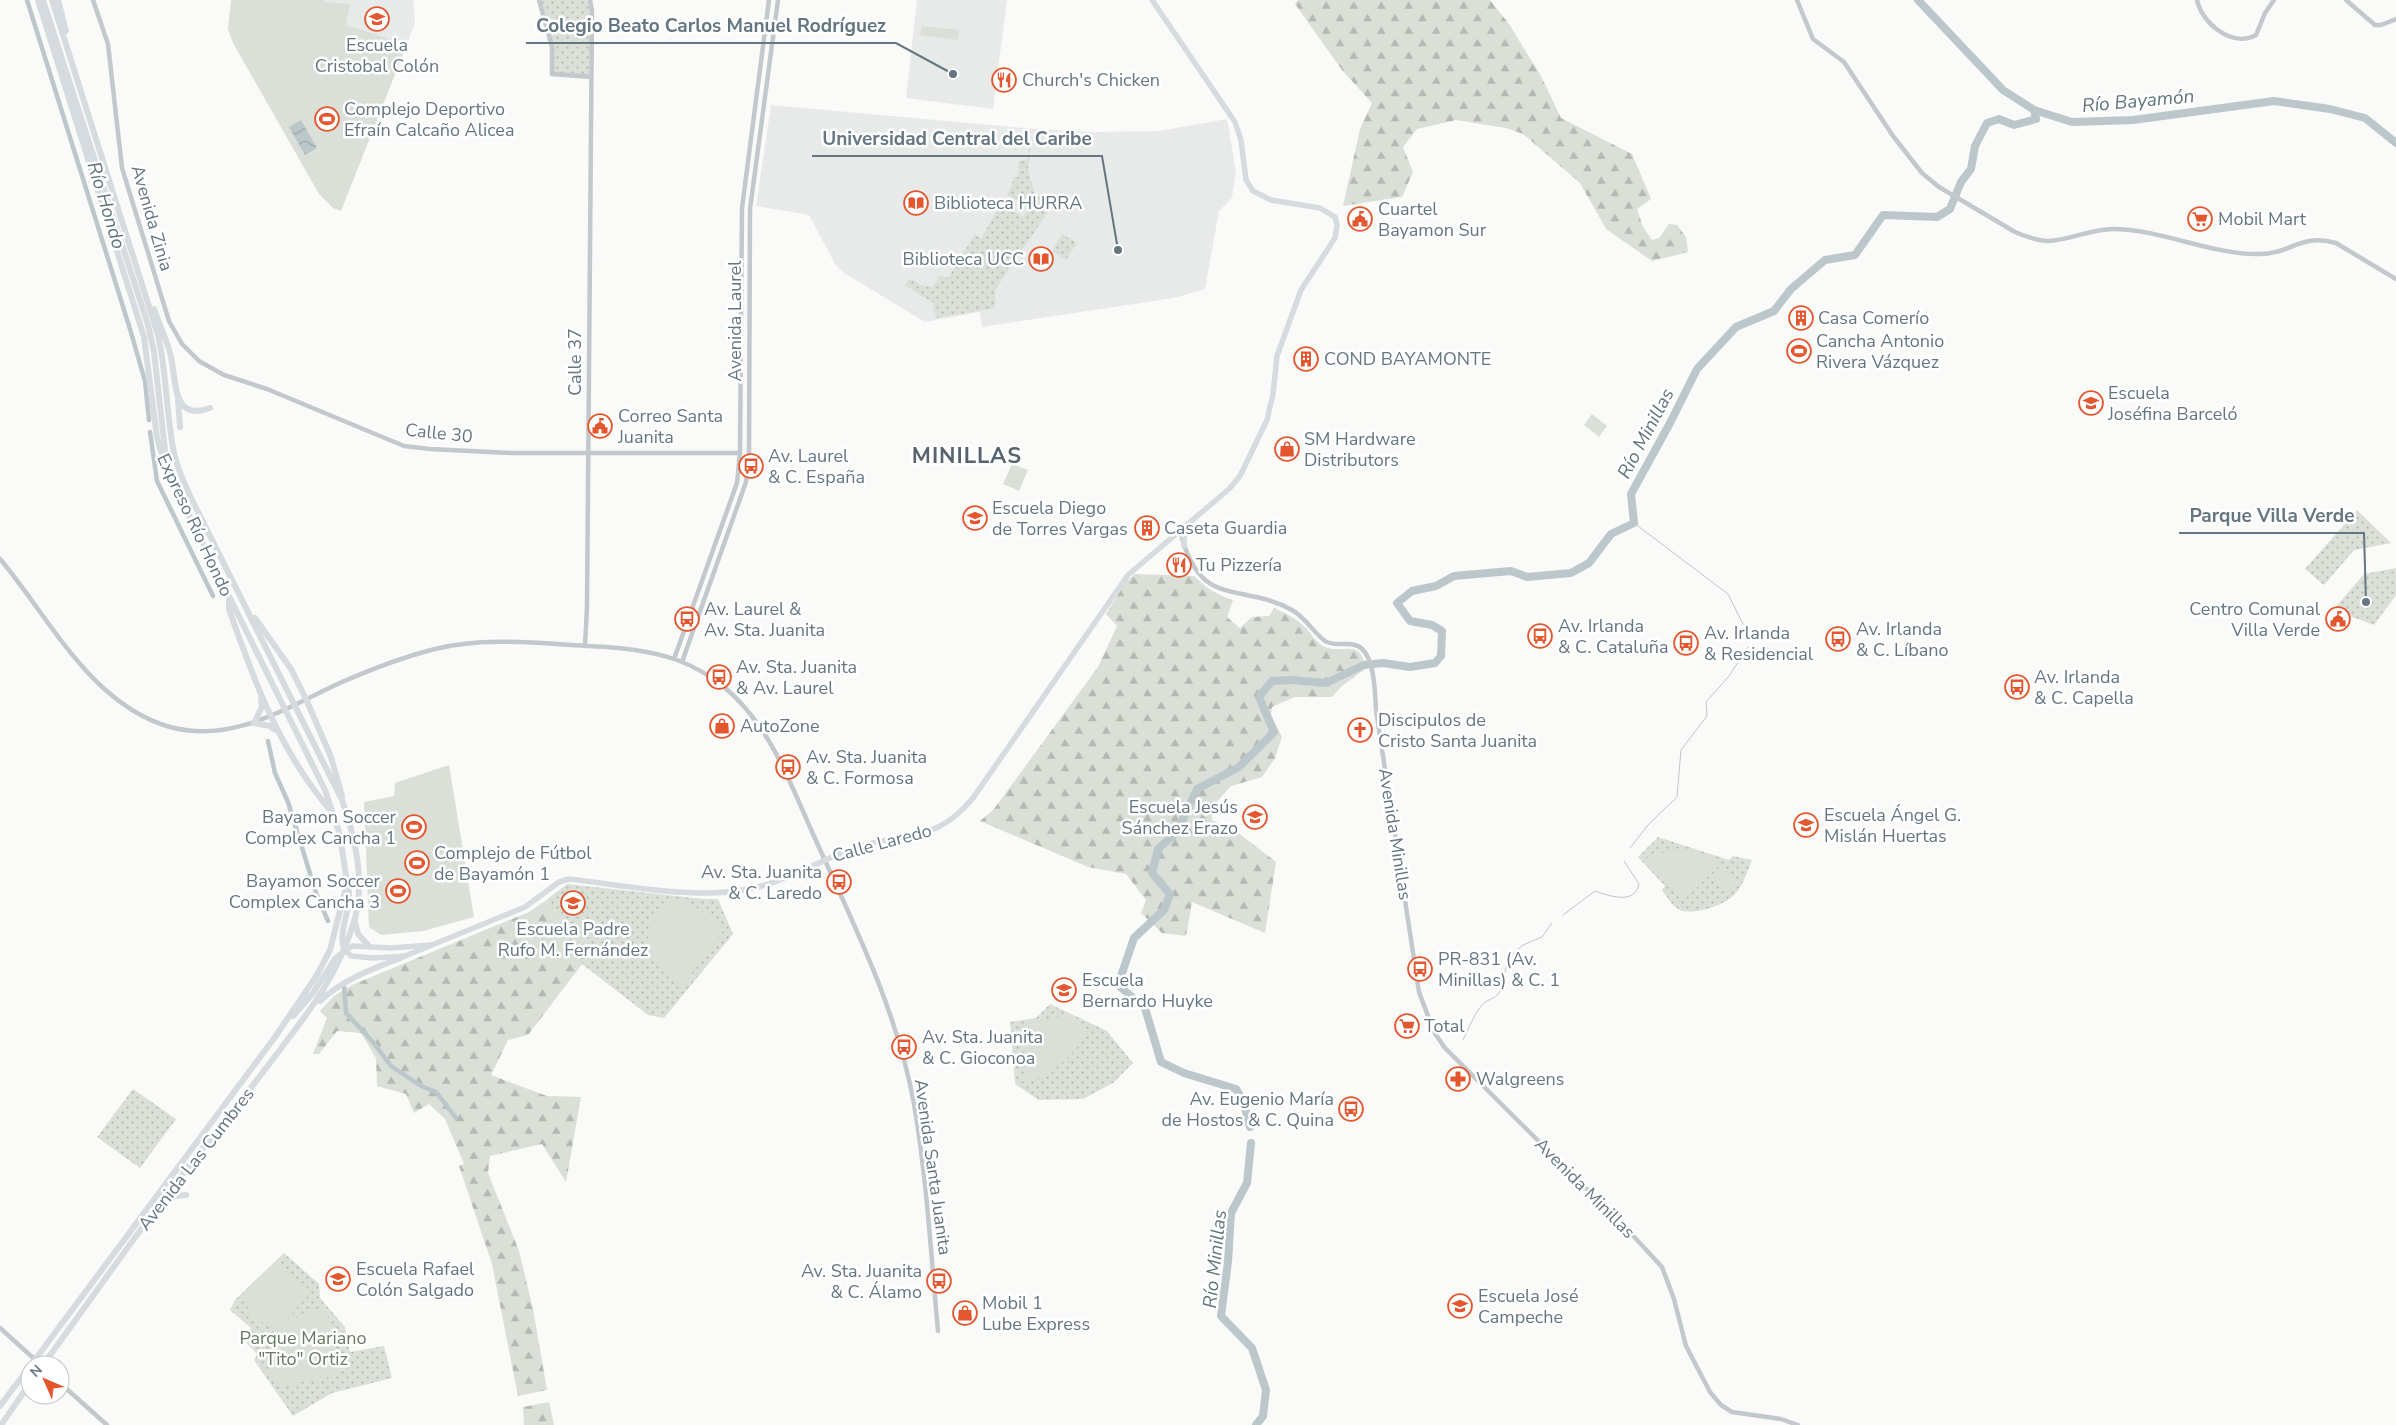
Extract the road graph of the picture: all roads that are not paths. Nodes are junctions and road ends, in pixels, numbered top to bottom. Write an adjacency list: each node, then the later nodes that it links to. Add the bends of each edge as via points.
1 (36, 0): 24 (highway, Expreso Río Hondo, via 144,337)
2 (42, 0): 24 (highway, via 148,325)
3 (48, 0): 24 (highway, via 152,326 160,371)
4 (52, 0): 17 (highway, Expreso Río Hondo)
5 (58, 0): 17 (highway, via 67,35)
6 (93, 0): 21 (street, Avenida Zinia, via 108,44 122,168 169,321 182,344 199,361)
7 (539, 0): 18 (street, via 552,47 552,74)
8 (590, 0): 18 (street, Calle 37)
9 (769, 0): 28 (street, Avenida Laurel, via 742,208)
10 (778, 0): 37 (street, Avenida Laurel, via 750,209 749,453 746,482)
11 (1152, 0): 29 (main road, via 1235,122 1241,140 1246,180 1254,191 1271,200 1320,208 1335,217 1338,225 1335,238 1301,290 1277,356 1267,420 1240,476)
12 (1797, 0): 19 (street, via 1813,39 1844,62 1922,173 2015,232 2038,240 2115,229 2257,254 2279,252 2307,240 2327,241)
13 (2197, 0): 14 (street, via 2205,18 2229,36 2240,39 2256,35 2264,13)
14 (2274, 0)
15 (2346, 0): 16 (street, via 2375,25)
16 (2396, 19)
17 (66, 45): 20 (highway, Expreso Río Hondo)
18 (590, 77): 27 (street, Calle 37)
19 (2396, 279)
20 (146, 300): 22 (highway, via 153,308 171,354); 24 (highway, Expreso Río Hondo, via 162,352)
21 (267, 390): 27 (street, Calle 30, via 404,446 430,450)
22 (178, 400): 23 (highway, via 190,411); 25 (highway)
23 (210, 408)
24 (162, 415): 26 (highway, Expreso Río Hondo); 26 (highway, Expreso Río Hondo)
25 (180, 427)
26 (165, 439): 33 (highway, Expreso Río Hondo, via 171,479); 34 (highway, Expreso Río Hondo)
27 (588, 453): 28 (street, Calle 30); 35 (street, Calle 37)
28 (740, 453): 36 (street, Avenida Laurel, via 737,483 730,507)
29 (1192, 520): 30 (main road); 31 (main road)
30 (1180, 530): 31 (street, Avenida Minillas); 45 (main road, Calle Laredo, via 1128,574 959,815 926,834 866,844)
31 (1184, 546): 68 (street, Avenida Minillas, via 1195,568 1212,586 1277,603 1293,610 1326,642 1355,644 1364,649 1372,676 1419,992 1434,1032 1445,1048 1662,1267 1686,1346 1710,1392 1721,1405 1732,1412 1781,1419)
32 (0, 559): 41 (street, Avenida Santa Juanita, via 82,666 126,706 150,720 173,728 219,731)
33 (228, 596): 38 (highway, via 229,609); 44 (highway, Expreso Río Hondo, via 320,779)
34 (248, 612): 39 (highway, via 288,665); 43 (highway, Expreso Río Hondo)
35 (585, 646): 36 (street, Avenida Santa Juanita, via 641,650); 39 (street, Avenida Santa Juanita, via 474,642 435,649 388,663)
36 (674, 659): 37 (street, Avenida Santa Juanita)
37 (682, 662): 45 (street, Avenida Santa Juanita, via 722,686 754,716 778,756)
38 (261, 697): 40 (highway); 41 (highway, via 262,707)
39 (306, 699): 40 (street, Avenida Santa Juanita); 43 (highway, via 336,771)
40 (271, 716): 41 (street, Avenida Santa Juanita); 42 (highway)
41 (254, 723): 42 (highway, via 270,726)
42 (278, 734): 44 (highway)
43 (342, 800): 47 (highway, Expreso Río Hondo, via 351,825 357,862)
44 (334, 816): 46 (highway, Expreso Río Hondo)
45 (824, 859): 48 (main road, Calle Laredo, via 753,888 706,894 569,879 559,882 525,907); 58 (street, Avenida Santa Juanita, via 888,1005 914,1102)
46 (347, 883): 50 (highway, Expreso Río Hondo); 51 (highway, via 350,898 341,939)
47 (355, 917): 49 (highway, via 356,931); 51 (highway, Expreso Río Hondo)
48 (431, 945): 49 (main road); 52 (main road, Calle Laredo)
49 (370, 947): 51 (main road, via 354,946)
50 (330, 950): 54 (highway, Avenida Las Cumbres)
51 (345, 950): 52 (main road, via 351,956); 53 (highway, Avenida Las Cumbres); 54 (highway)
52 (405, 956): 53 (highway, via 373,968 332,990)
53 (312, 1009): 56 (highway, Avenida Las Cumbres)
54 (276, 1037): 60 (highway, Avenida Las Cumbres)
55 (186, 1195): 56 (highway, via 171,1198 142,1236)
56 (136, 1237): 61 (highway, Avenida Las Cumbres)
57 (0, 1328): 59 (street)
58 (938, 1331)
59 (25, 1355)
60 (38, 1355)
61 (49, 1355)
62 (20, 1379): 65 (highway, Avenida Las Cumbres)
63 (70, 1392): 67 (street)
64 (20, 1397): 66 (highway)
65 (0, 1406)
66 (1, 1425)
67 (106, 1425)
68 (1798, 1425)

